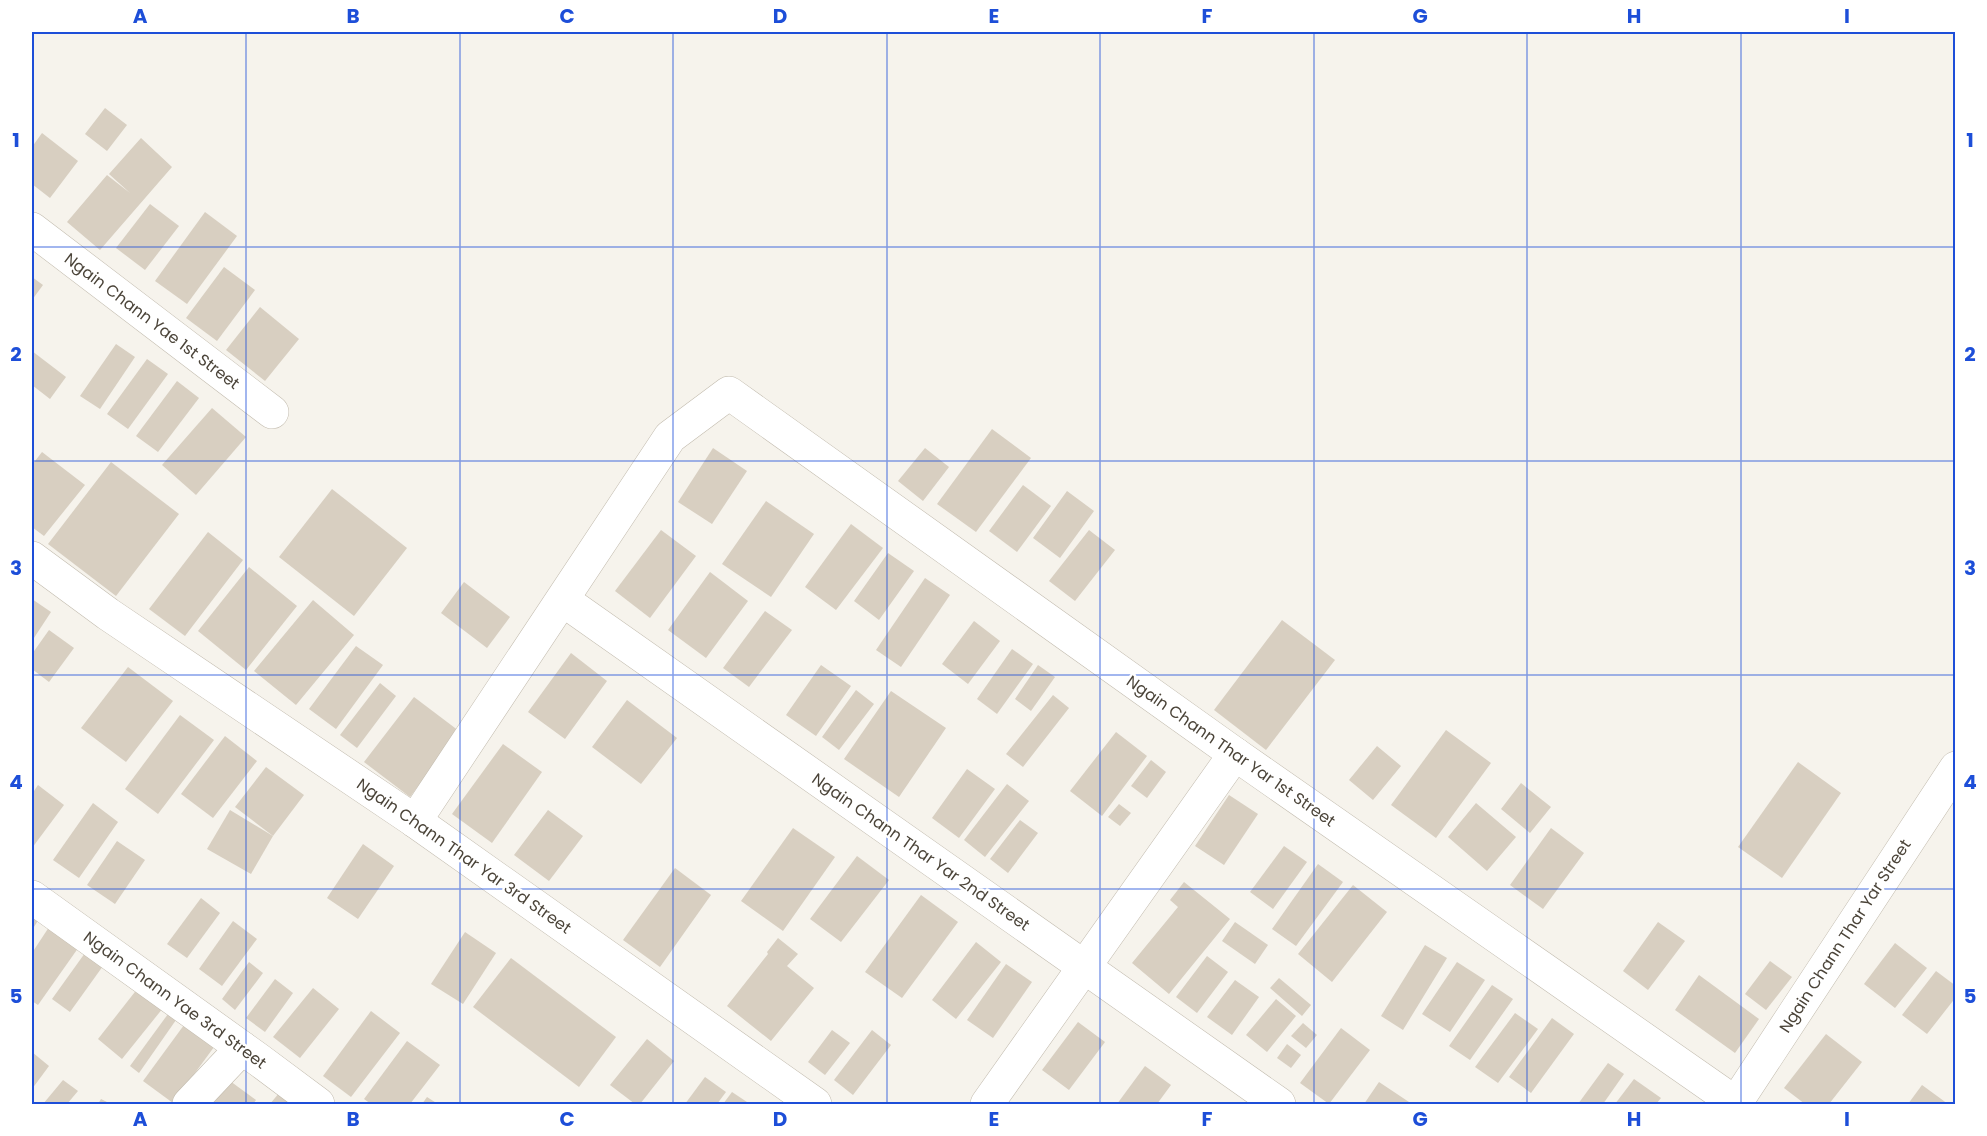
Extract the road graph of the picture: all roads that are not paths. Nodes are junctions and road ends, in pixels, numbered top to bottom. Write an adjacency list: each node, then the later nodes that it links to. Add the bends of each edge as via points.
1 (32, 229): 2 (street, Ngain Chann Yae 1st Street)
2 (272, 412)
3 (32, 558): 7 (street, Ngain Chann Thar Yar 3rd Street, via 108,614)
4 (563, 600): 5 (street, Ngain Chann Thar Yar 1st Street, via 670,437 729,393); 7 (street); 9 (street, Ngain Chann Thar Yar 2nd Street)
5 (1235, 754): 9 (street); 16 (street, Ngain Chann Thar Yar 1st Street)
6 (1956, 768): 16 (street, Ngain Chann Thar Yar Street)
7 (415, 820): 13 (street, Ngain Chann Thar Yar 3rd Street)
8 (32, 897): 10 (street, Ngain Chann Yae 3rd Street)
9 (1084, 966): 14 (street); 15 (street, Ngain Chann Thar Yar 2nd Street)
10 (242, 1048): 11 (street); 12 (street, Ngain Chann Yae 3rd Street)
11 (189, 1104)
12 (318, 1104)
13 (815, 1104)
14 (987, 1104)
15 (1279, 1104)
16 (1736, 1104)

